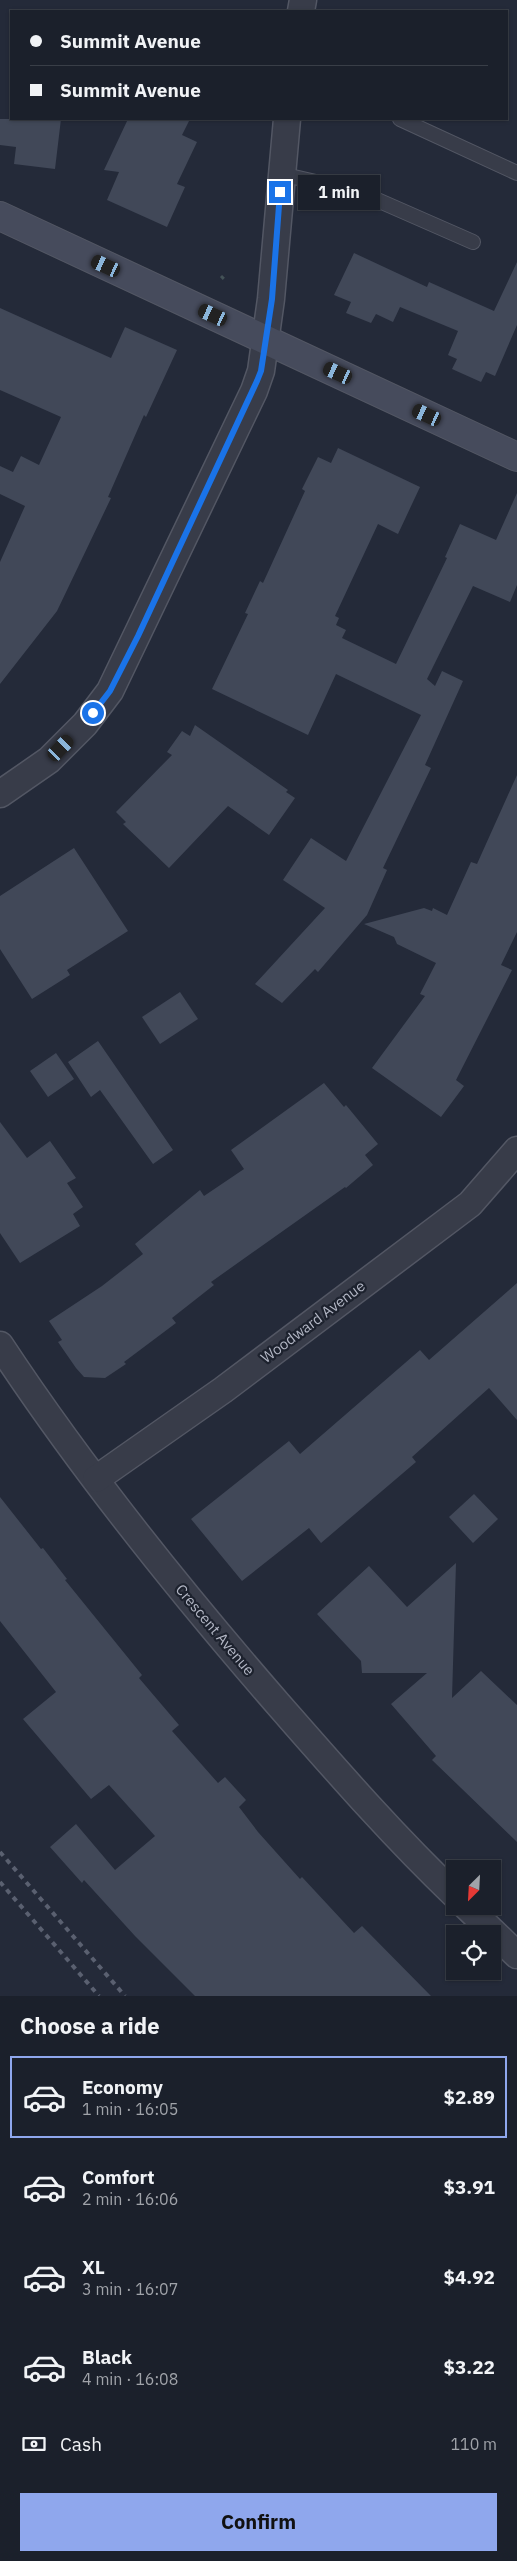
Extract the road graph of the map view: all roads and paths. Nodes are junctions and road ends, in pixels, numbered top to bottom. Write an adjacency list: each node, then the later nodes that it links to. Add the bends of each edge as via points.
1 (287, 120): 3 (street)
2 (402, 120): 4 (lane)
3 (281, 174): 6 (lane, via 359,192); 9 (street)
4 (517, 174)
5 (0, 216): 9 (street)
6 (473, 242)
7 (222, 276): 8 (path)
8 (226, 281)
9 (266, 340): 10 (street); 11 (street, via 254,391 110,691 85,724 49,760)
10 (517, 457)
11 (0, 794)
12 (517, 1150): 14 (street, Woodward Avenue, via 470,1204 223,1390)
13 (0, 1345): 14 (street, Crescent Avenue)
14 (96, 1479): 15 (street, Crescent Avenue, via 218,1635 402,1844)
15 (446, 1886)
16 (475, 1915): 17 (street)
17 (517, 1955)

